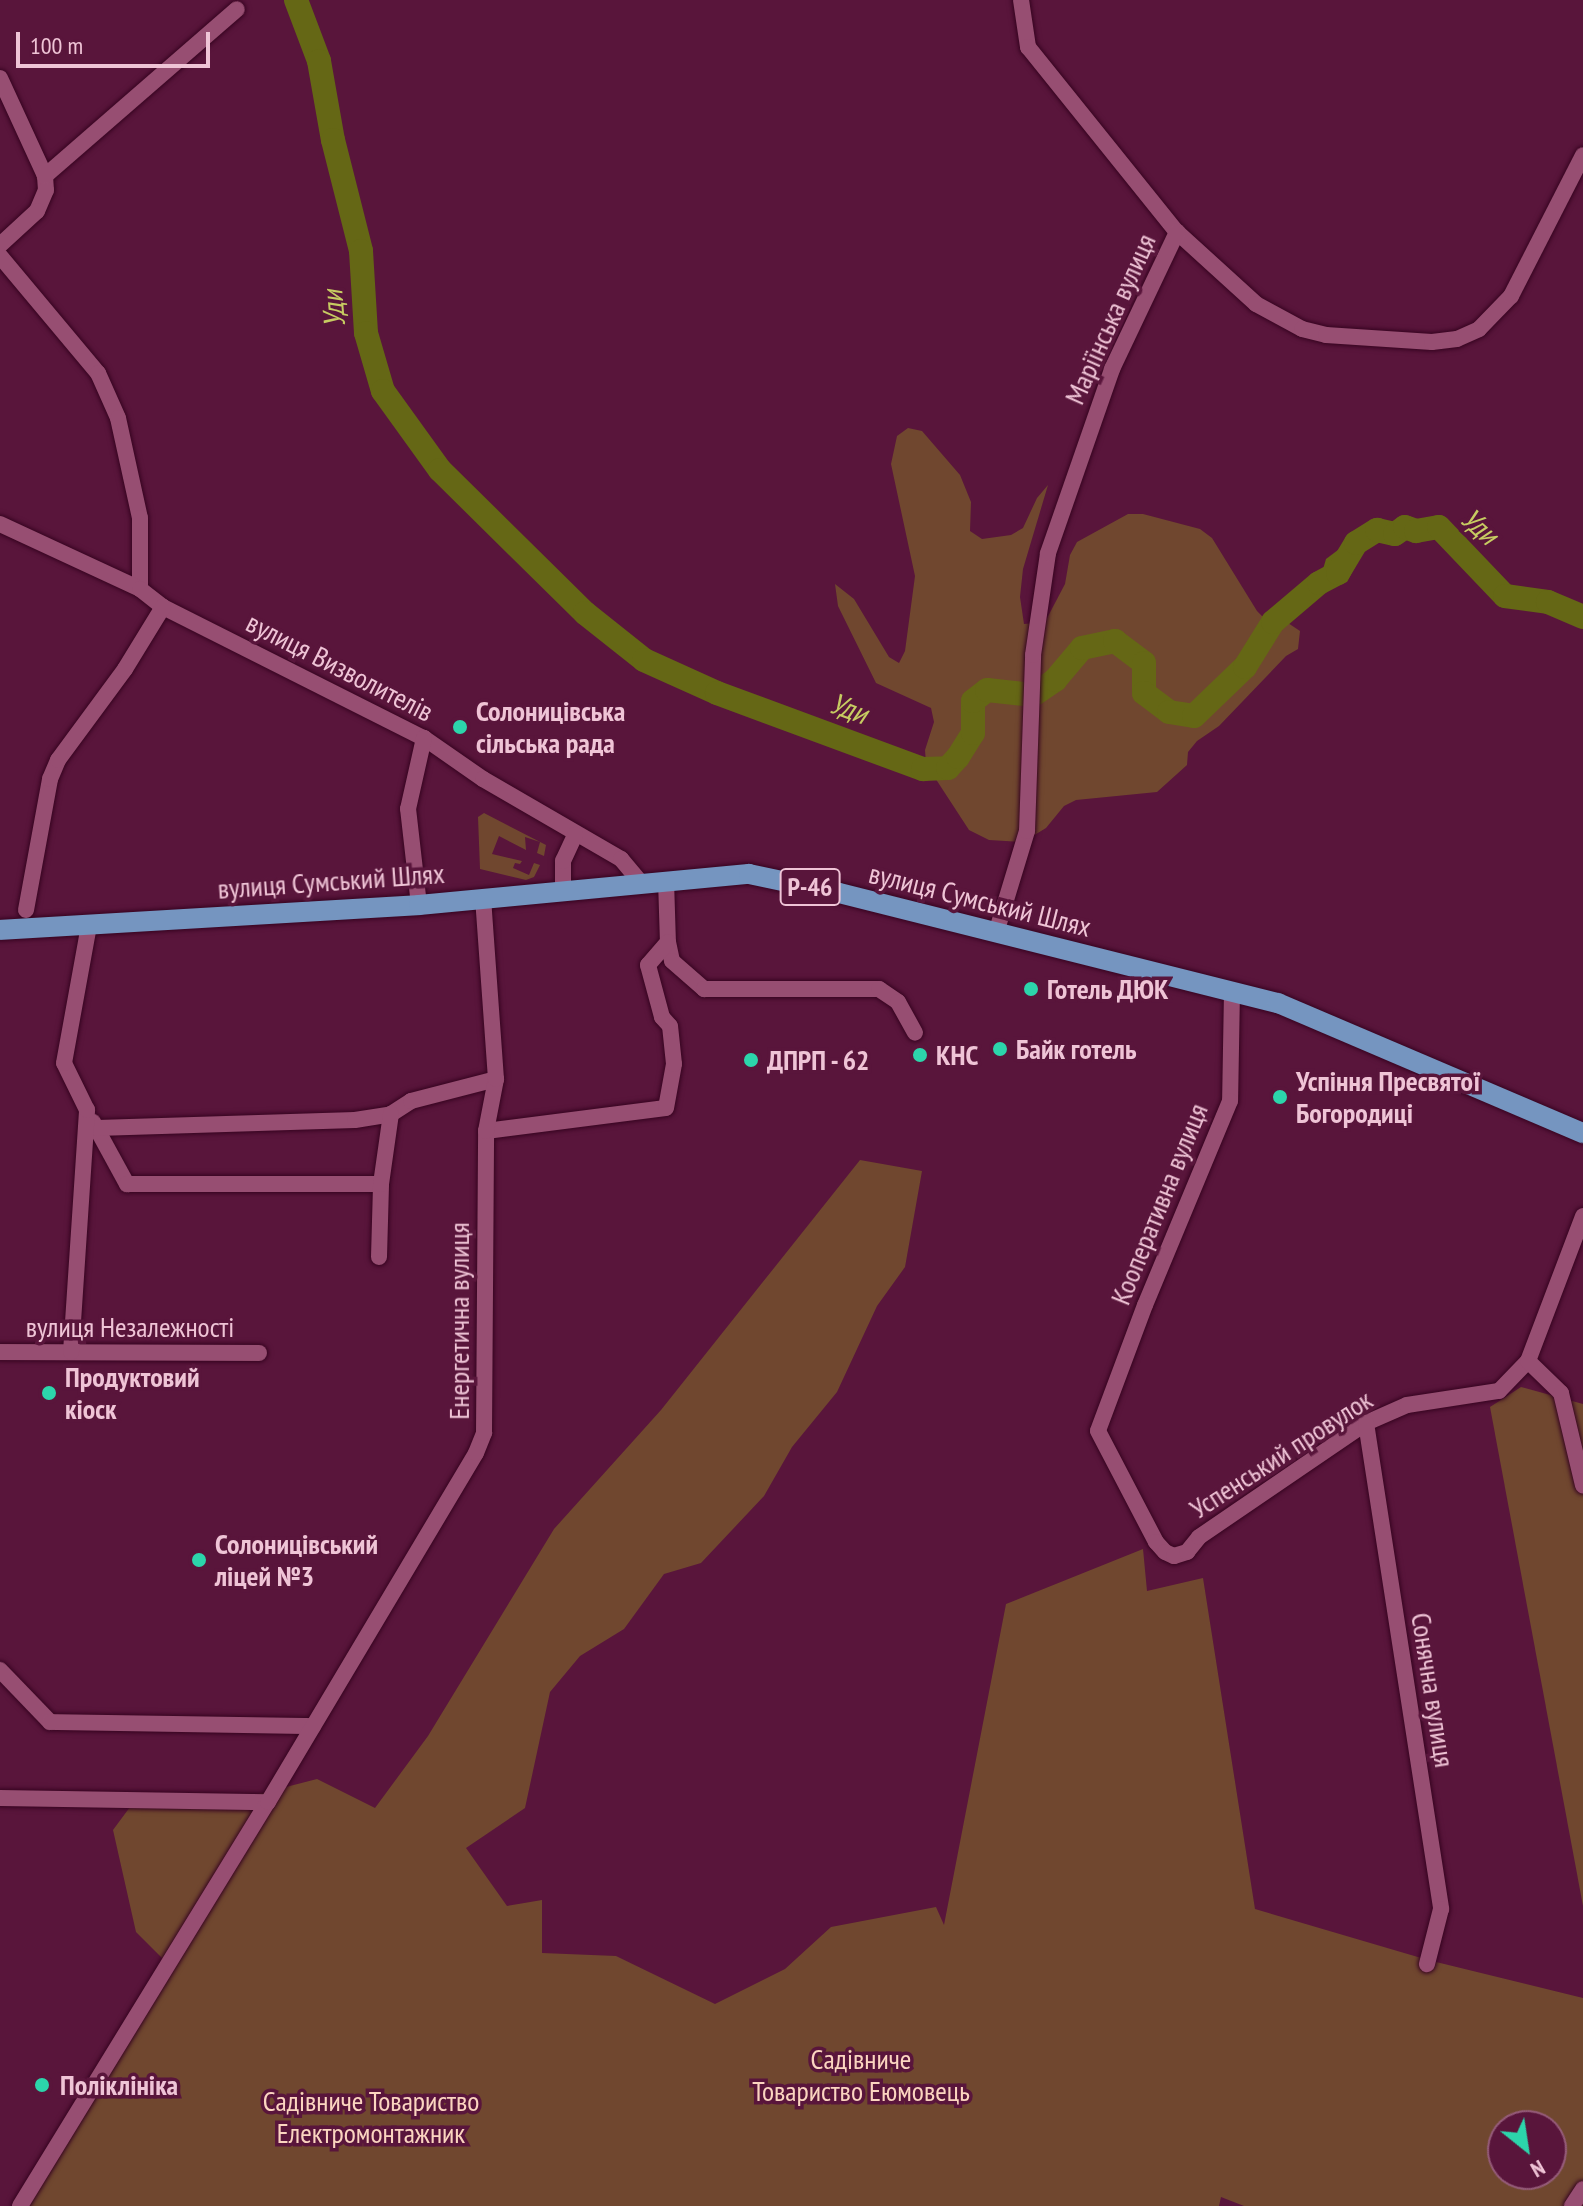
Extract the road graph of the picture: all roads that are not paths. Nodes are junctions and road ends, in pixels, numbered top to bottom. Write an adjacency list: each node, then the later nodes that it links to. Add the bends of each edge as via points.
1 (1024, 3): 6 (street, Маріїнська вулиця, via 1028,47)
2 (237, 9): 5 (street)
3 (0, 78): 5 (street)
4 (1583, 155): 6 (street, via 1511,296 1479,329 1444,342 1302,329 1256,304)
5 (45, 176): 7 (street, via 46,190 37,211)
6 (1177, 232): 22 (street, Маріїнська вулиця, via 1112,369 1048,553 1033,655 1025,846)
7 (0, 245)
8 (0, 256): 10 (street, via 98,373 118,418 140,518)
9 (0, 524): 10 (street, вулиця Визволителів)
10 (140, 589): 11 (street, вулиця Визволителів)
11 (163, 607): 12 (street, вулиця Визволителів); 19 (street, via 58,760)
12 (424, 738): 13 (street, вулиця Визволителів); 18 (street, via 408,809)
13 (575, 835): 15 (street, вулиця Визволителів, via 621,859); 16 (street, via 563,861)
14 (666, 880): 15 (main road, вулиця Сумський Шлях / Р-46); 22 (main road, вулиця Сумський Шлях / Р-46, via 749,874); 23 (street)
15 (641, 883): 16 (main road, вулиця Сумський Шлях / Р-46)
16 (563, 891): 17 (main road, вулиця Сумський Шлях / Р-46)
17 (483, 899): 18 (main road, вулиця Сумський Шлях / Р-46); 26 (street, Енергетична вулиця)
18 (419, 905): 20 (main road, вулиця Сумський Шлях / Р-46)
19 (26, 910)
20 (89, 925): 21 (main road, вулиця Сумський Шлях / Р-46); 27 (street, via 64,1063)
21 (0, 930)
22 (996, 933): 24 (main road, вулиця Сумський Шлях / Р-46)
23 (668, 942): 25 (street, via 672,961 704,989 879,989 898,1002); 30 (street, via 648,965 662,1017 670,1026 674,1064 666,1108)
24 (1232, 991): 31 (main road, вулиця Сумський Шлях / Р-46, via 1278,1003); 41 (street, Кооперативна вулиця, via 1230,1101 1098,1431)
25 (915, 1033)
26 (496, 1079): 28 (street, via 411,1101); 30 (street, Енергетична вулиця)
27 (87, 1110): 29 (street); 36 (street)
28 (391, 1114): 29 (street, via 355,1120); 32 (street)
29 (97, 1128): 32 (street, via 127,1184)
30 (486, 1131): 43 (street, Енергетична вулиця, via 484,1433)
31 (1583, 1133)
32 (381, 1184): 34 (street)
33 (1583, 1216): 38 (street)
34 (379, 1257)
35 (0, 1352): 36 (street, вулиця Незалежності)
36 (71, 1352): 37 (street, вулиця Незалежності)
37 (259, 1353)
38 (1528, 1361): 39 (street, Успенський провулок, via 1499,1391 1407,1405); 40 (street, via 1561,1393)
39 (1366, 1423): 41 (street, Успенський провулок, via 1199,1537 1187,1552 1174,1556); 46 (street, Сонячна вулиця, via 1441,1909)
40 (1583, 1485)
41 (1156, 1542)
42 (0, 1670): 43 (street, via 50,1722)
43 (313, 1726): 45 (street, Енергетична вулиця)
44 (0, 1798): 45 (street)
45 (268, 1802): 48 (street, Енергетична вулиця)
46 (1427, 1964)
47 (1583, 2189): 49 (street)
48 (20, 2206)
49 (1572, 2206)

